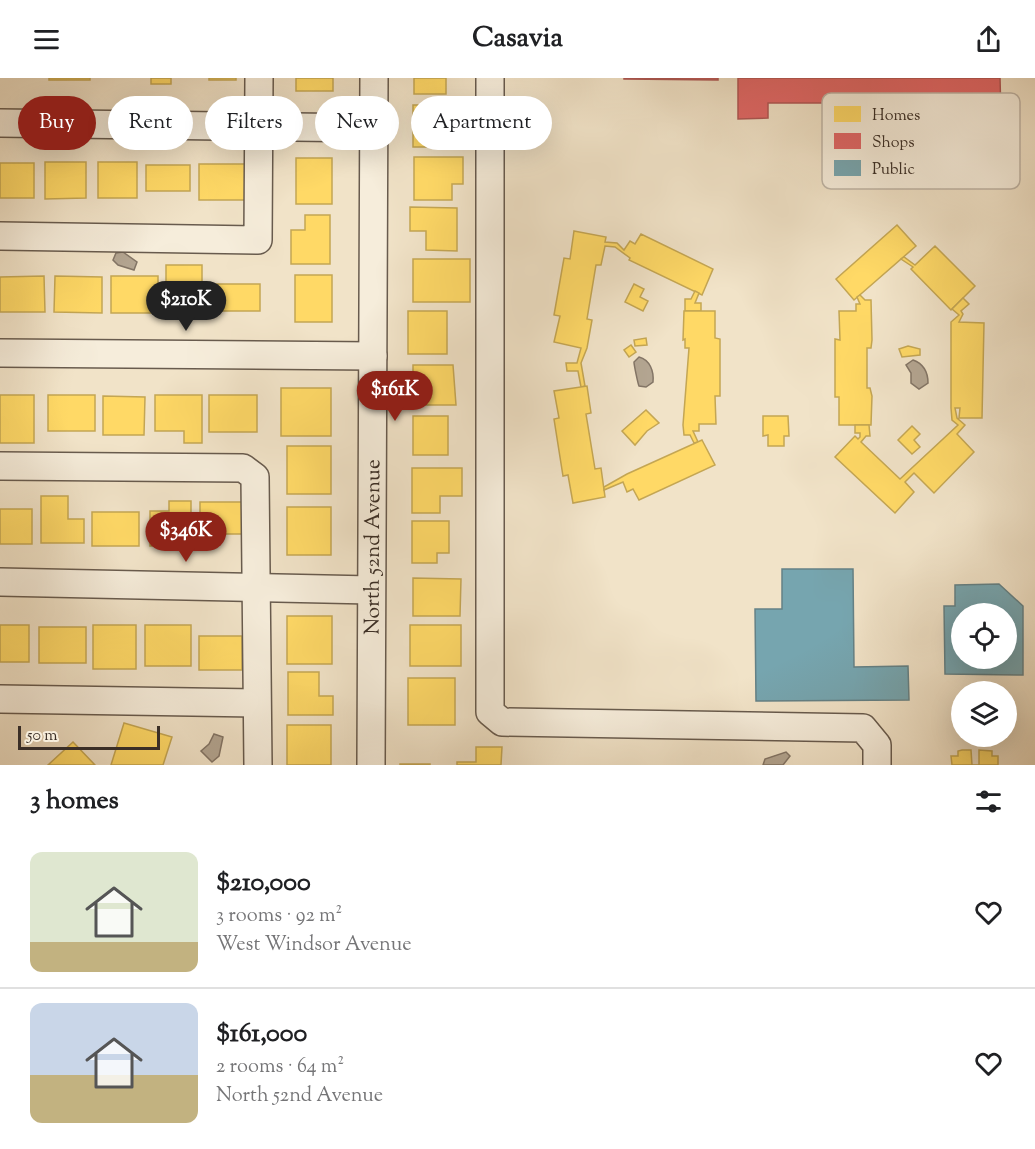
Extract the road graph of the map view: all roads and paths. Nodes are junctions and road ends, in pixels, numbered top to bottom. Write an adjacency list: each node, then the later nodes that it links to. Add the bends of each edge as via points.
1 (259, 78): 4 (street)
2 (374, 78): 5 (street, North 52nd Avenue)
3 (490, 78): 21 (street, via 490,712 502,722 863,728 878,745)
4 (259, 96)
5 (374, 96)
6 (0, 123): 7 (street)
7 (205, 125)
8 (259, 150): 10 (street, via 258,240)
9 (374, 150): 12 (street, North 52nd Avenue)
10 (0, 236)
11 (0, 353): 12 (street)
12 (373, 356): 16 (street, North 52nd Avenue)
13 (0, 466): 15 (street, via 243,468 255,477)
14 (0, 582): 15 (street)
15 (256, 586): 16 (street); 18 (street)
16 (372, 590): 20 (street, North 52nd Avenue)
17 (0, 699): 18 (street)
18 (256, 703): 19 (street)
19 (258, 765)
20 (371, 765)
21 (877, 765)

